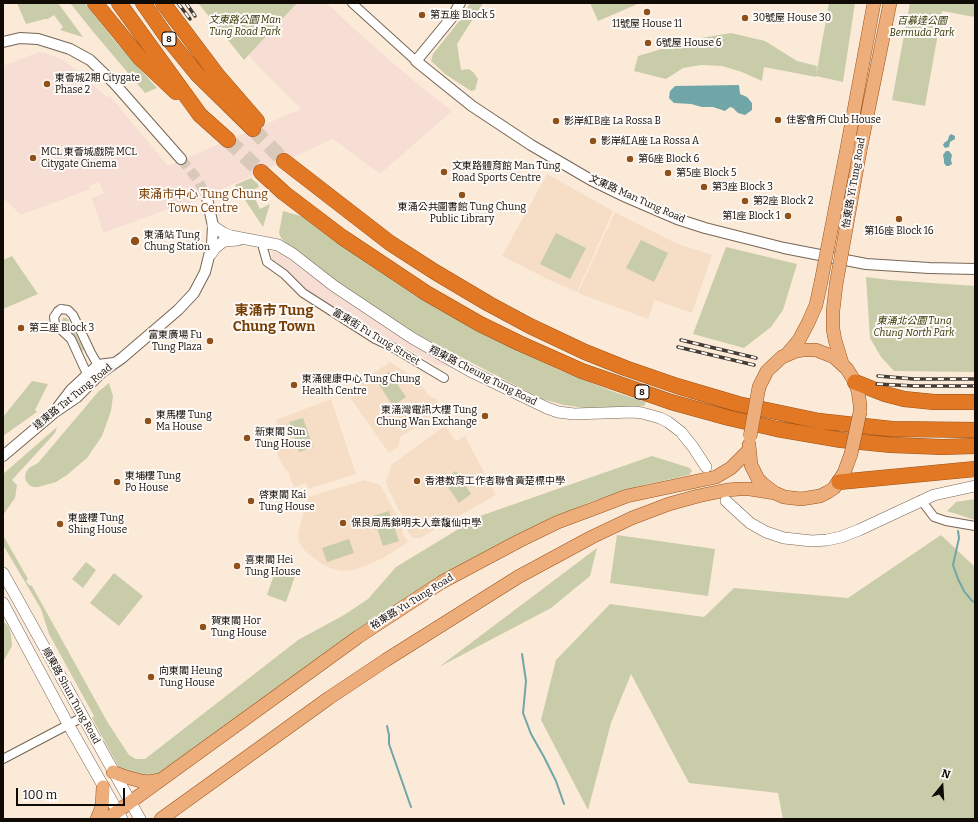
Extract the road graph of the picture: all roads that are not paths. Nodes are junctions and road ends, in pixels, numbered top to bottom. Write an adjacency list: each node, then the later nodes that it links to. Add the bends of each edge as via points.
1 (95, 3): 11 (highway, via 140,58)
2 (118, 3): 11 (highway, 8)
3 (143, 3): 4 (highway, 8, via 197,74 258,128)
4 (163, 3)
5 (352, 3): 10 (street, 文東路 Man Tung Road)
6 (460, 3): 10 (street, via 453,16)
7 (874, 3): 22 (main road, 怡東路 Yi Tung Road, bridge, via 822,282 808,323)
8 (890, 3): 23 (main road, 怡東路 Yi Tung Road, bridge, via 836,285 834,333)
9 (3, 42): 13 (street, via 20,38 38,39 70,48 90,60 114,83)
10 (416, 61): 21 (street, 文東路 Man Tung Road, via 472,106 531,146 591,180 677,219 784,248 866,264)
11 (200, 115): 12 (highway, 8)
12 (228, 140)
13 (181, 159)
14 (287, 160): 30 (highway, 8, via 317,187 390,243 435,272 530,326 585,352 677,386 738,404 819,421 892,429)
15 (261, 172): 32 (highway, 8, via 342,237 426,293 480,324 582,371 671,402 782,430 884,444)
16 (207, 198): 17 (street, 達東路 Tat Tung Road)
17 (213, 226): 18 (main road, via 223,234); 20 (street, 達東路 Tat Tung Road)
18 (247, 240): 19 (main road); 20 (main road, via 224,241)
19 (268, 242): 26 (street, 富東街 Fu Tung Street, via 263,248 267,262 303,293 375,339); 34 (main road, 翔東路 Cheung Tung Road, via 293,254 334,286 412,338 470,371 547,408 574,414 642,413 664,420 681,432)
20 (211, 254): 24 (street, 達東路 Tat Tung Road, via 202,280 185,303 115,363)
21 (975, 269)
22 (788, 353): 23 (main road, via 816,350); 31 (main road, bridge, via 771,365 764,376)
23 (842, 363): 27 (main road)
24 (100, 369): 25 (street); 25 (street, via 71,312 64,309 58,311 54,317 55,324 72,339); 29 (street, 達東路 Tat Tung Road, via 78,397)
25 (87, 374): 29 (street)
26 (444, 378)
27 (855, 382): 28 (highway, via 904,399); 36 (main road, bridge, via 860,398 860,412 851,454)
28 (975, 402)
29 (55, 412): 33 (street, 達東路 Tat Tung Road)
30 (975, 430)
31 (750, 444): 38 (main road, via 754,472 763,484); 48 (main road, 裕東路 Yu Tung Road, via 731,468 716,476 627,496 593,508 558,522 442,582 358,637)
32 (975, 446)
33 (3, 456)
34 (706, 467)
35 (975, 469): 36 (highway)
36 (839, 482): 38 (main road, via 828,492 810,499 792,499)
37 (975, 486): 40 (main road)
38 (775, 493): 54 (main road, via 739,489 698,496 632,518 592,537 518,577 386,660)
39 (726, 500): 40 (main road, via 750,523 766,532 784,538 812,541 827,540 859,530)
40 (921, 500): 41 (street, via 934,517)
41 (975, 526)
42 (3, 573): 44 (main road, 順東路 Shun Tung Road)
43 (3, 603): 45 (main road, 順東路 Shun Tung Road)
44 (83, 717): 45 (street); 47 (main road, 順東路 Shun Tung Road)
45 (68, 724): 46 (street); 49 (main road, 順東路 Shun Tung Road)
46 (3, 759)
47 (113, 772): 48 (main road, via 141,782); 50 (main road, 順東路 Shun Tung Road)
48 (162, 780): 50 (main road, 裕東路 Yu Tung Road)
49 (103, 786): 51 (main road, 順東路 Shun Tung Road); 52 (main road, via 102,807)
50 (130, 802): 51 (main road, 裕東路 Yu Tung Road); 53 (main road, 順東路 Shun Tung Road)
51 (116, 816)
52 (97, 819)
53 (140, 819)
54 (161, 819)

